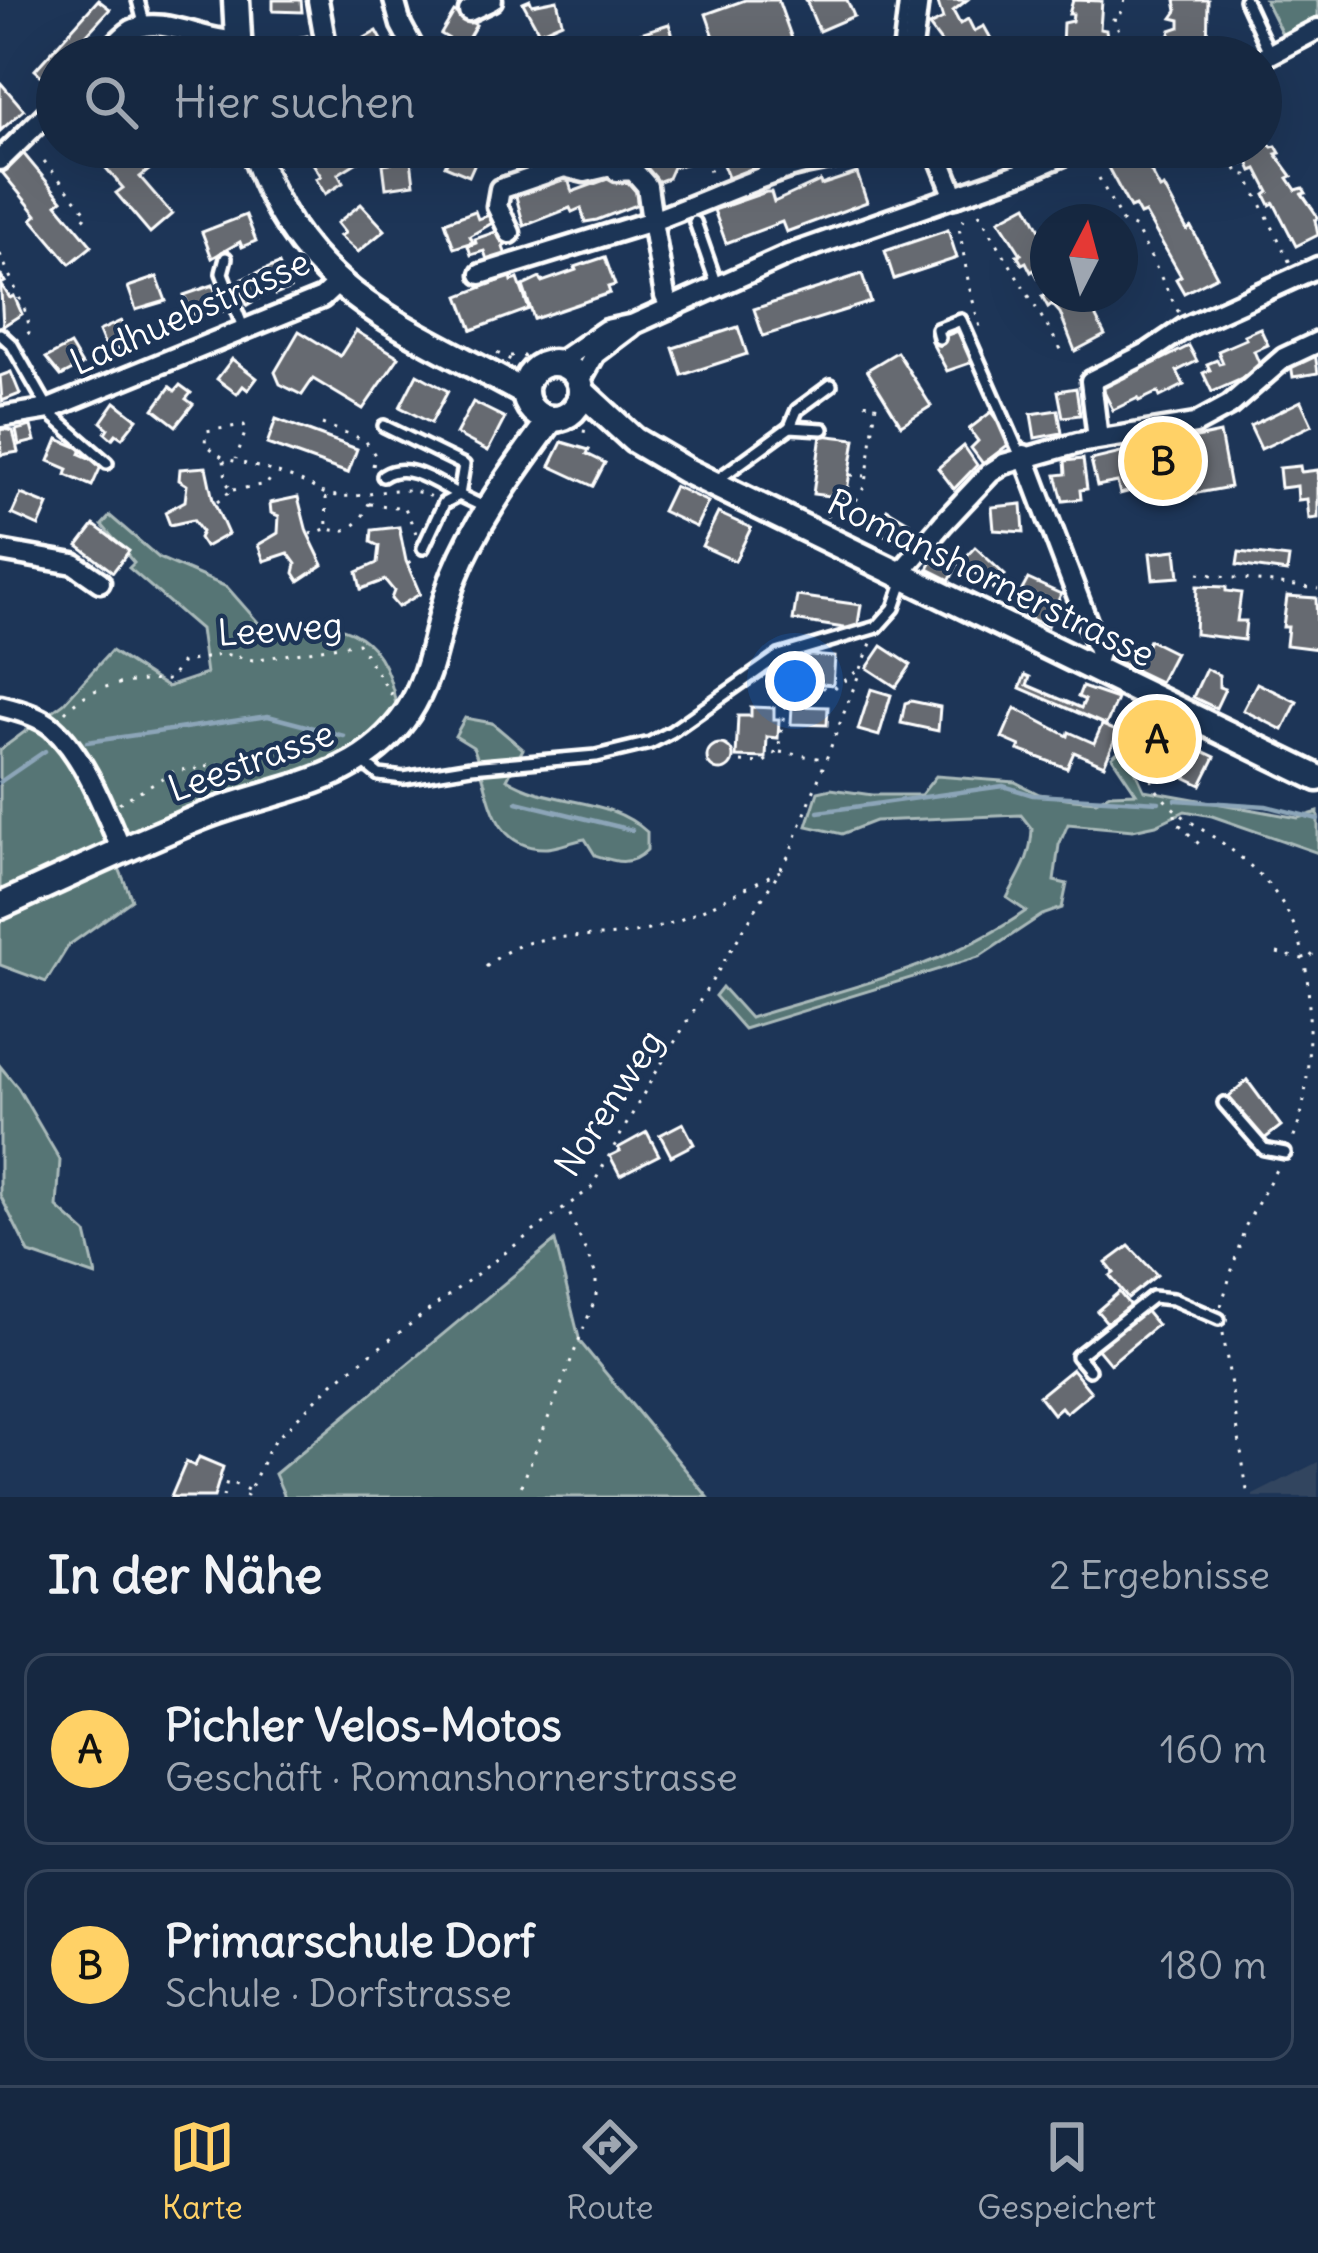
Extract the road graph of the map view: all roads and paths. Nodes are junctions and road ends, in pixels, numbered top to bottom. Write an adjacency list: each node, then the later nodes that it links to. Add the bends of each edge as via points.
1 (138, 0): 11 (lane)
2 (236, 0): 15 (main road)
3 (318, 0): 16 (street)
4 (394, 0): 17 (street)
5 (492, 0): 10 (street)
6 (905, 0): 18 (lane)
7 (918, 0): 19 (street)
8 (1125, 0): 20 (path, via 1113,19)
9 (1245, 0): 21 (lane)
10 (469, 11)
11 (146, 26): 13 (street); 14 (street)
12 (1318, 29): 22 (street)
13 (126, 36)
14 (195, 36)
15 (237, 36)
16 (324, 36)
17 (407, 36)
18 (901, 36)
19 (914, 36)
20 (1122, 36)
21 (1258, 36)
22 (1282, 48)
23 (36, 125): 24 (street)
24 (0, 160)
25 (51, 168): 43 (path, via 88,214)
26 (262, 168): 50 (main road, Romanshornerstrasse, via 299,242)
27 (561, 168): 44 (street, via 500,189 497,206)
28 (568, 168): 29 (street)
29 (602, 168)
30 (613, 168): 41 (street, via 633,170 647,186)
31 (708, 168): 37 (path)
32 (791, 168): 37 (street)
33 (944, 168): 38 (street)
34 (1029, 168): 38 (street)
35 (1236, 168): 49 (path, via 1247,175)
36 (1100, 178): 53 (path, via 1122,222 1136,228)
37 (721, 196): 41 (street)
38 (956, 197): 51 (street)
39 (979, 213): 61 (path)
40 (964, 219): 58 (path, via 959,227)
41 (652, 221): 48 (street); 52 (street)
42 (695, 222): 51 (lane)
43 (79, 224)
44 (510, 232)
45 (0, 254): 59 (path, via 30,332)
46 (226, 258): 54 (lane, via 222,273)
47 (1318, 267): 49 (street)
48 (481, 274)
49 (1297, 276): 53 (street)
50 (338, 283): 54 (street, Ladhuebstrasse, via 322,298); 60 (main road, Romanshornerstrasse, via 387,320)
51 (718, 288): 52 (street)
52 (671, 308): 63 (street, via 634,324)
53 (1186, 327): 72 (street, via 1091,381)
54 (244, 330): 65 (street, Ladhuebstrasse)
55 (0, 334): 59 (lane)
56 (940, 338): 73 (lane, via 937,329 961,320)
57 (1318, 342): 72 (street, via 1195,424)
58 (985, 343)
59 (12, 346): 65 (lane)
60 (473, 354): 63 (main road, Romanshornerstrasse); 63 (path, via 506,355)
61 (1065, 356)
62 (831, 385): 69 (lane, via 797,410)
63 (553, 393): 71 (path); 82 (main road, Romanshornerstrasse, via 615,437); 90 (main road, Leestrasse)
64 (858, 403): 80 (path, via 877,404)
65 (49, 409): 66 (street, Ladhuebstrasse); 76 (lane)
66 (0, 417)
67 (322, 424): 81 (path, via 365,440 375,455)
68 (384, 426): 85 (lane, via 464,465)
69 (790, 427): 70 (lane); 82 (lane)
70 (823, 429)
71 (593, 436)
72 (1098, 439): 73 (street)
73 (1024, 455): 99 (street, via 970,492); 104 (street, via 1099,653)
74 (224, 458): 75 (path); 75 (path, via 205,445 206,431 244,424); 83 (path)
75 (235, 460): 77 (path)
76 (107, 463)
77 (273, 475): 83 (path, via 267,484); 84 (path)
78 (851, 475): 80 (path)
79 (383, 476): 85 (lane, via 407,469)
80 (867, 476): 91 (path, via 851,509)
81 (370, 478)
82 (713, 483): 99 (main road, Romanshornerstrasse)
83 (232, 490): 87 (path)
84 (326, 495): 86 (path); 92 (path)
85 (459, 495): 89 (lane); 90 (lane)
86 (363, 496): 88 (path); 89 (path, via 411,488)
87 (218, 502)
88 (369, 503): 92 (path, via 352,528); 94 (path, via 405,508)
89 (444, 503): 95 (lane)
90 (489, 509): 110 (main road, Leestrasse, via 455,572 419,692)
91 (822, 523)
92 (327, 528): 93 (path)
93 (310, 534)
94 (417, 536)
95 (423, 548): 97 (path)
96 (0, 551): 100 (street, via 74,563)
97 (408, 563)
98 (1198, 573): 101 (path)
99 (904, 577): 102 (lane); 104 (main road, Romanshornerstrasse)
100 (100, 582)
101 (1318, 589)
102 (877, 627): 103 (path, Norenweg); 110 (lane, via 779,656 671,732 627,751 404,778 379,775)
103 (862, 668): 109 (path, via 836,687 796,690); 111 (path, Norenweg)
104 (1094, 669): 105 (main road, Romanshornerstrasse)
105 (1130, 686): 114 (main road, Romanshornerstrasse); 115 (path, via 1125,696 1142,760)
106 (0, 706): 108 (street)
107 (391, 710): 108 (path, Leeweg, via 393,694 358,643 181,663 170,680 129,679 82,692)
108 (52, 727): 116 (street)
109 (778, 752): 111 (path); 112 (path, via 763,763)
110 (361, 759): 118 (main road, Leestrasse)
111 (825, 759): 119 (path, Norenweg)
112 (742, 762)
113 (276, 771): 116 (path, via 216,763 176,770)
114 (1318, 778)
115 (1175, 810): 117 (path); 123 (path, via 1269,885)
116 (104, 811): 118 (street)
117 (1204, 848)
118 (122, 851): 120 (main road, Leestrasse)
119 (780, 871): 124 (path, via 671,923 529,940); 130 (path, Norenweg, via 591,1188)
120 (0, 906)
121 (1318, 949): 123 (path)
122 (1277, 953): 123 (path)
123 (1306, 959): 126 (path)
124 (486, 967)
125 (1318, 1012): 126 (path)
126 (1309, 1013): 128 (path, via 1306,1092)
127 (1224, 1103): 128 (lane, via 1264,1149)
128 (1286, 1153)
129 (1272, 1178): 131 (path, via 1245,1227)
130 (566, 1207): 133 (path, Norenweg, via 334,1381 273,1442); 136 (path, via 592,1260 596,1297)
131 (1219, 1318): 132 (lane, via 1152,1297 1077,1356); 137 (path)
132 (1089, 1370)
133 (248, 1490): 134 (path, via 227,1481); 135 (path, Norenweg)
134 (223, 1497)
135 (246, 1497)
136 (517, 1497)
137 (1248, 1497)

